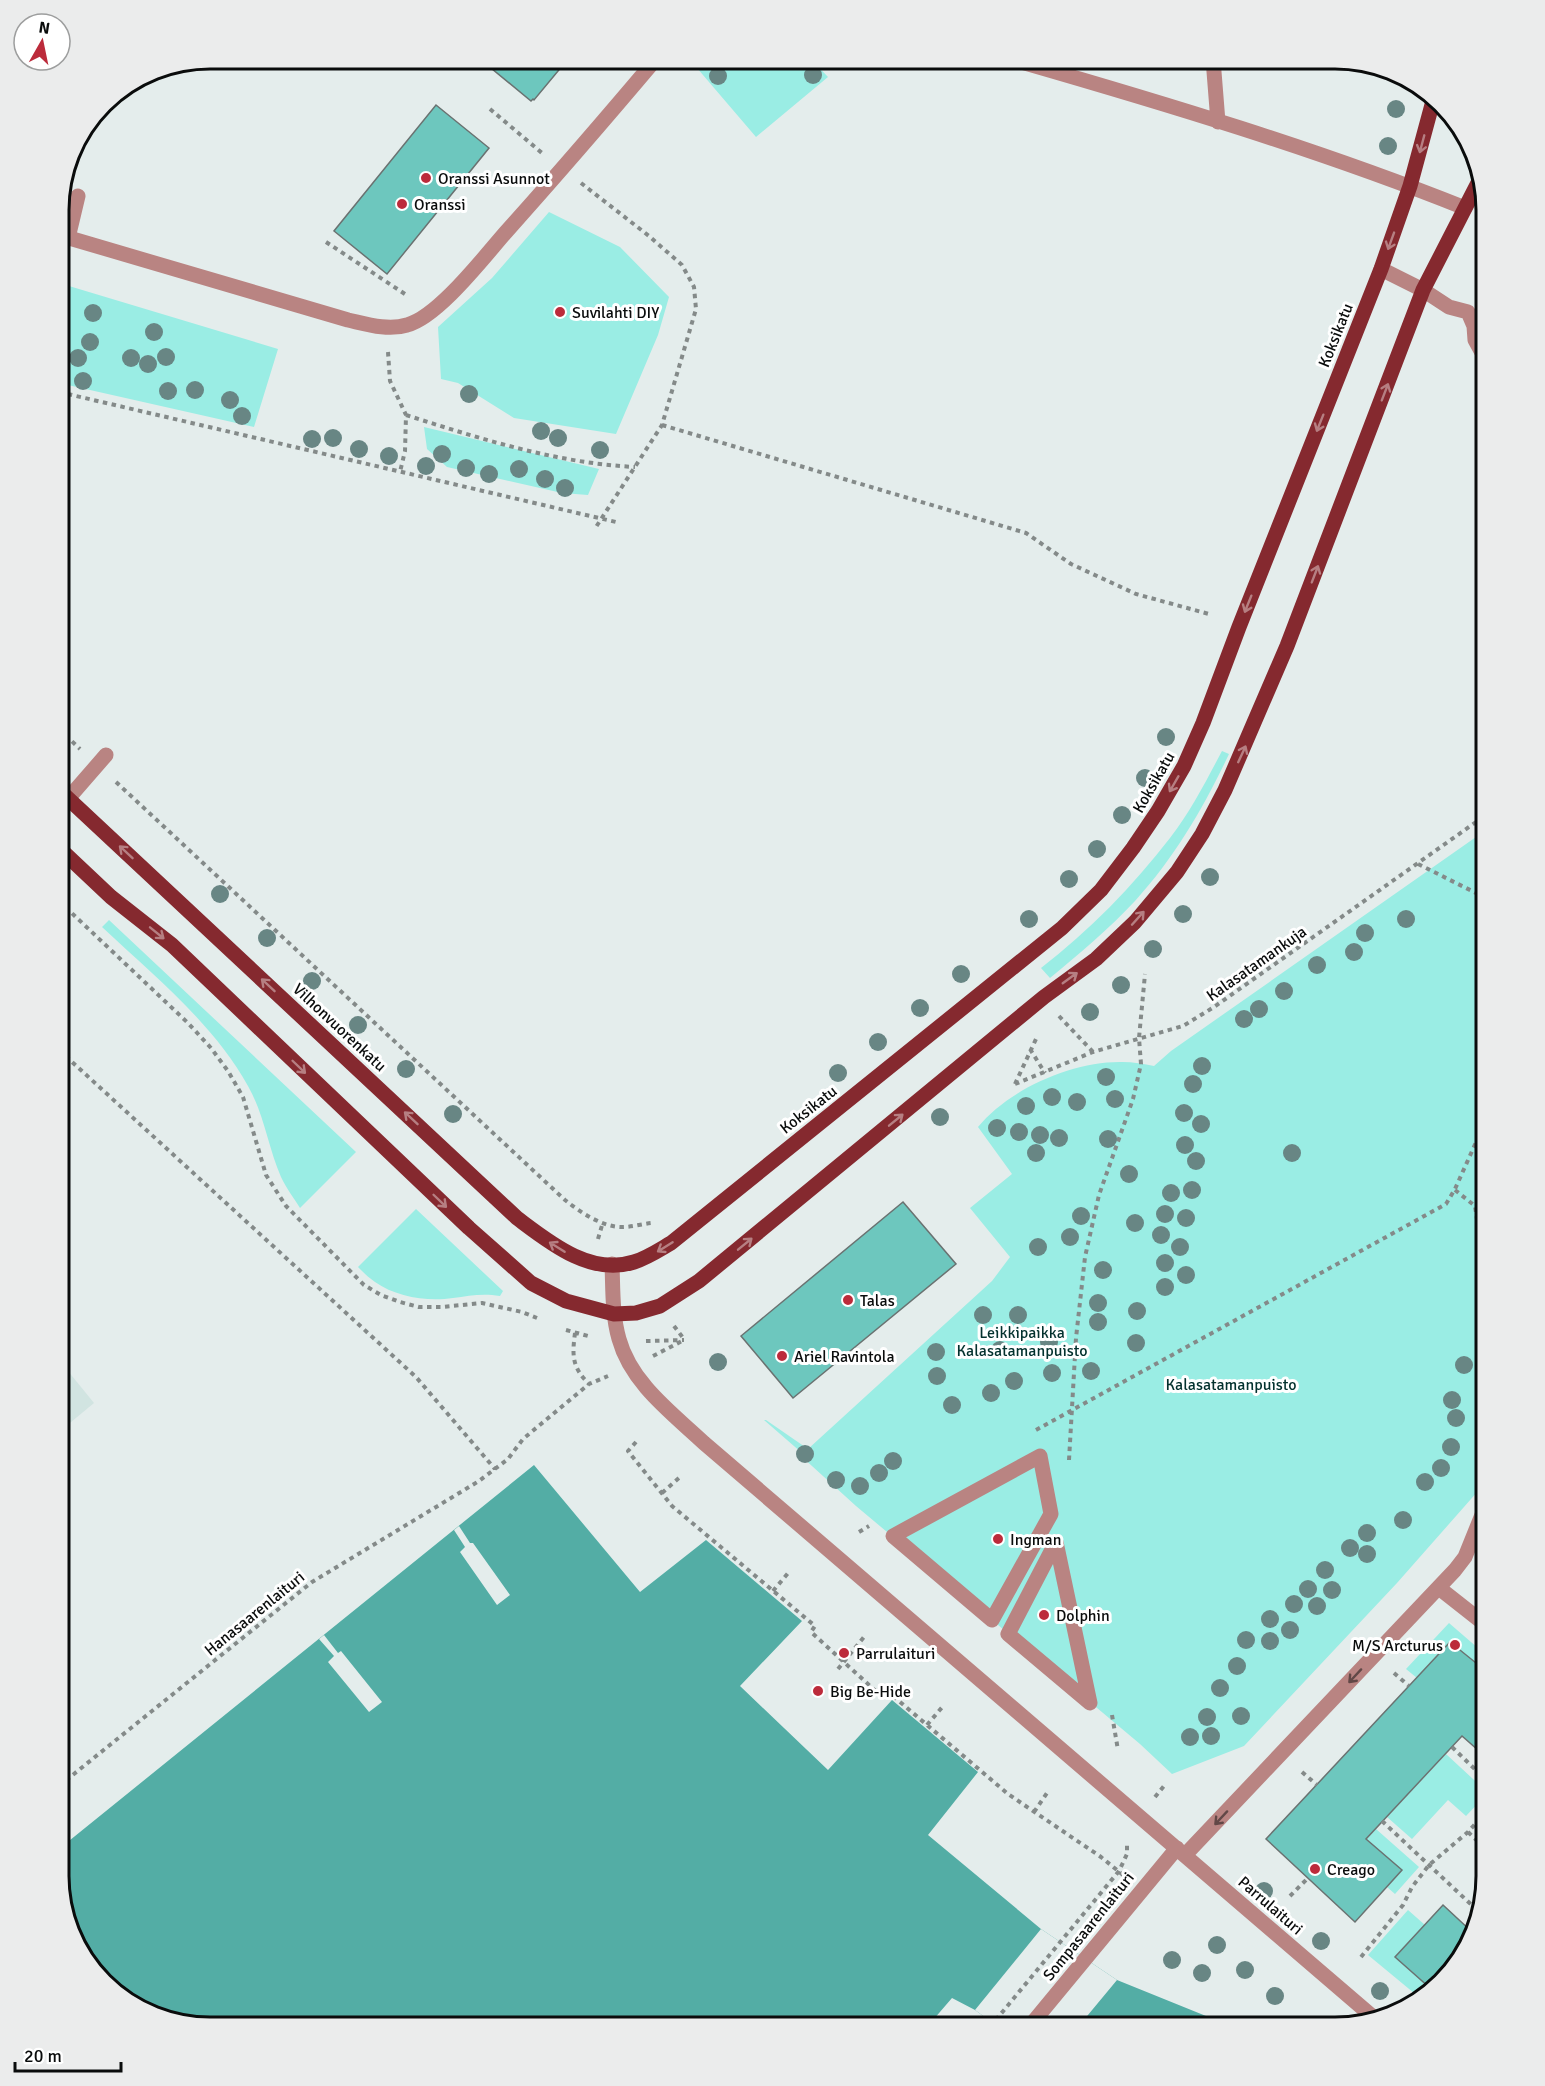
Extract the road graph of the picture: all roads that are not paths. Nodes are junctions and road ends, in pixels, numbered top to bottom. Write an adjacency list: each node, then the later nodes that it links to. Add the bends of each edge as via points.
1 (647, 69): 11 (street, via 452,292 432,311 407,325 386,327 348,320)
2 (1044, 69): 5 (street)
3 (1214, 69): 5 (street)
4 (1431, 107): 6 (main road, Koksikatu, one-way to 6)
5 (1218, 122): 6 (street)
6 (1410, 186): 9 (street); 12 (main road, Koksikatu, one-way to 12)
7 (1475, 189): 9 (main road)
8 (78, 196): 10 (street)
9 (1465, 208): 13 (main road)
10 (69, 221)
11 (69, 239)
12 (1381, 269): 13 (street); 19 (main road, Koksikatu, one-way to 19, via 1203,723 1158,811 1101,890 1062,928 671,1243 635,1262)
13 (1427, 284): 14 (street, via 1449,307 1468,312); 20 (main road, one-way to 13, via 660,1306 699,1281 1044,997 1096,959 1135,922 1177,872 1225,790 1287,646)
14 (1476, 342)
15 (102, 760): 16 (street)
16 (69, 792)
17 (69, 805): 19 (main road, Vilhonvuorenkatu, one-way to 17, via 582,1259 565,1251 517,1218)
18 (69, 857): 20 (main road, one-way to 20, via 172,945 531,1283 567,1301)
19 (612, 1264): 20 (street, Parrulaituri)
20 (614, 1314): 26 (street, Parrulaituri, via 619,1340 631,1366 654,1396)
21 (1476, 1530): 22 (street, Sompasaarenlaituri, via 1465,1557)
22 (1439, 1588): 23 (street); 26 (street, Sompasaarenlaituri, one-way to 26)
23 (1476, 1617)
24 (992, 1620): 24 (street, via 1052,1514 1040,1456 893,1536)
25 (1090, 1703): 25 (street, via 1088,1691 1056,1542 1008,1634)
26 (1181, 1852): 27 (street, Parrulaituri); 28 (street, Sompasaarenlaituri, via 1141,1890)
27 (1368, 2013)
28 (1037, 2017)

